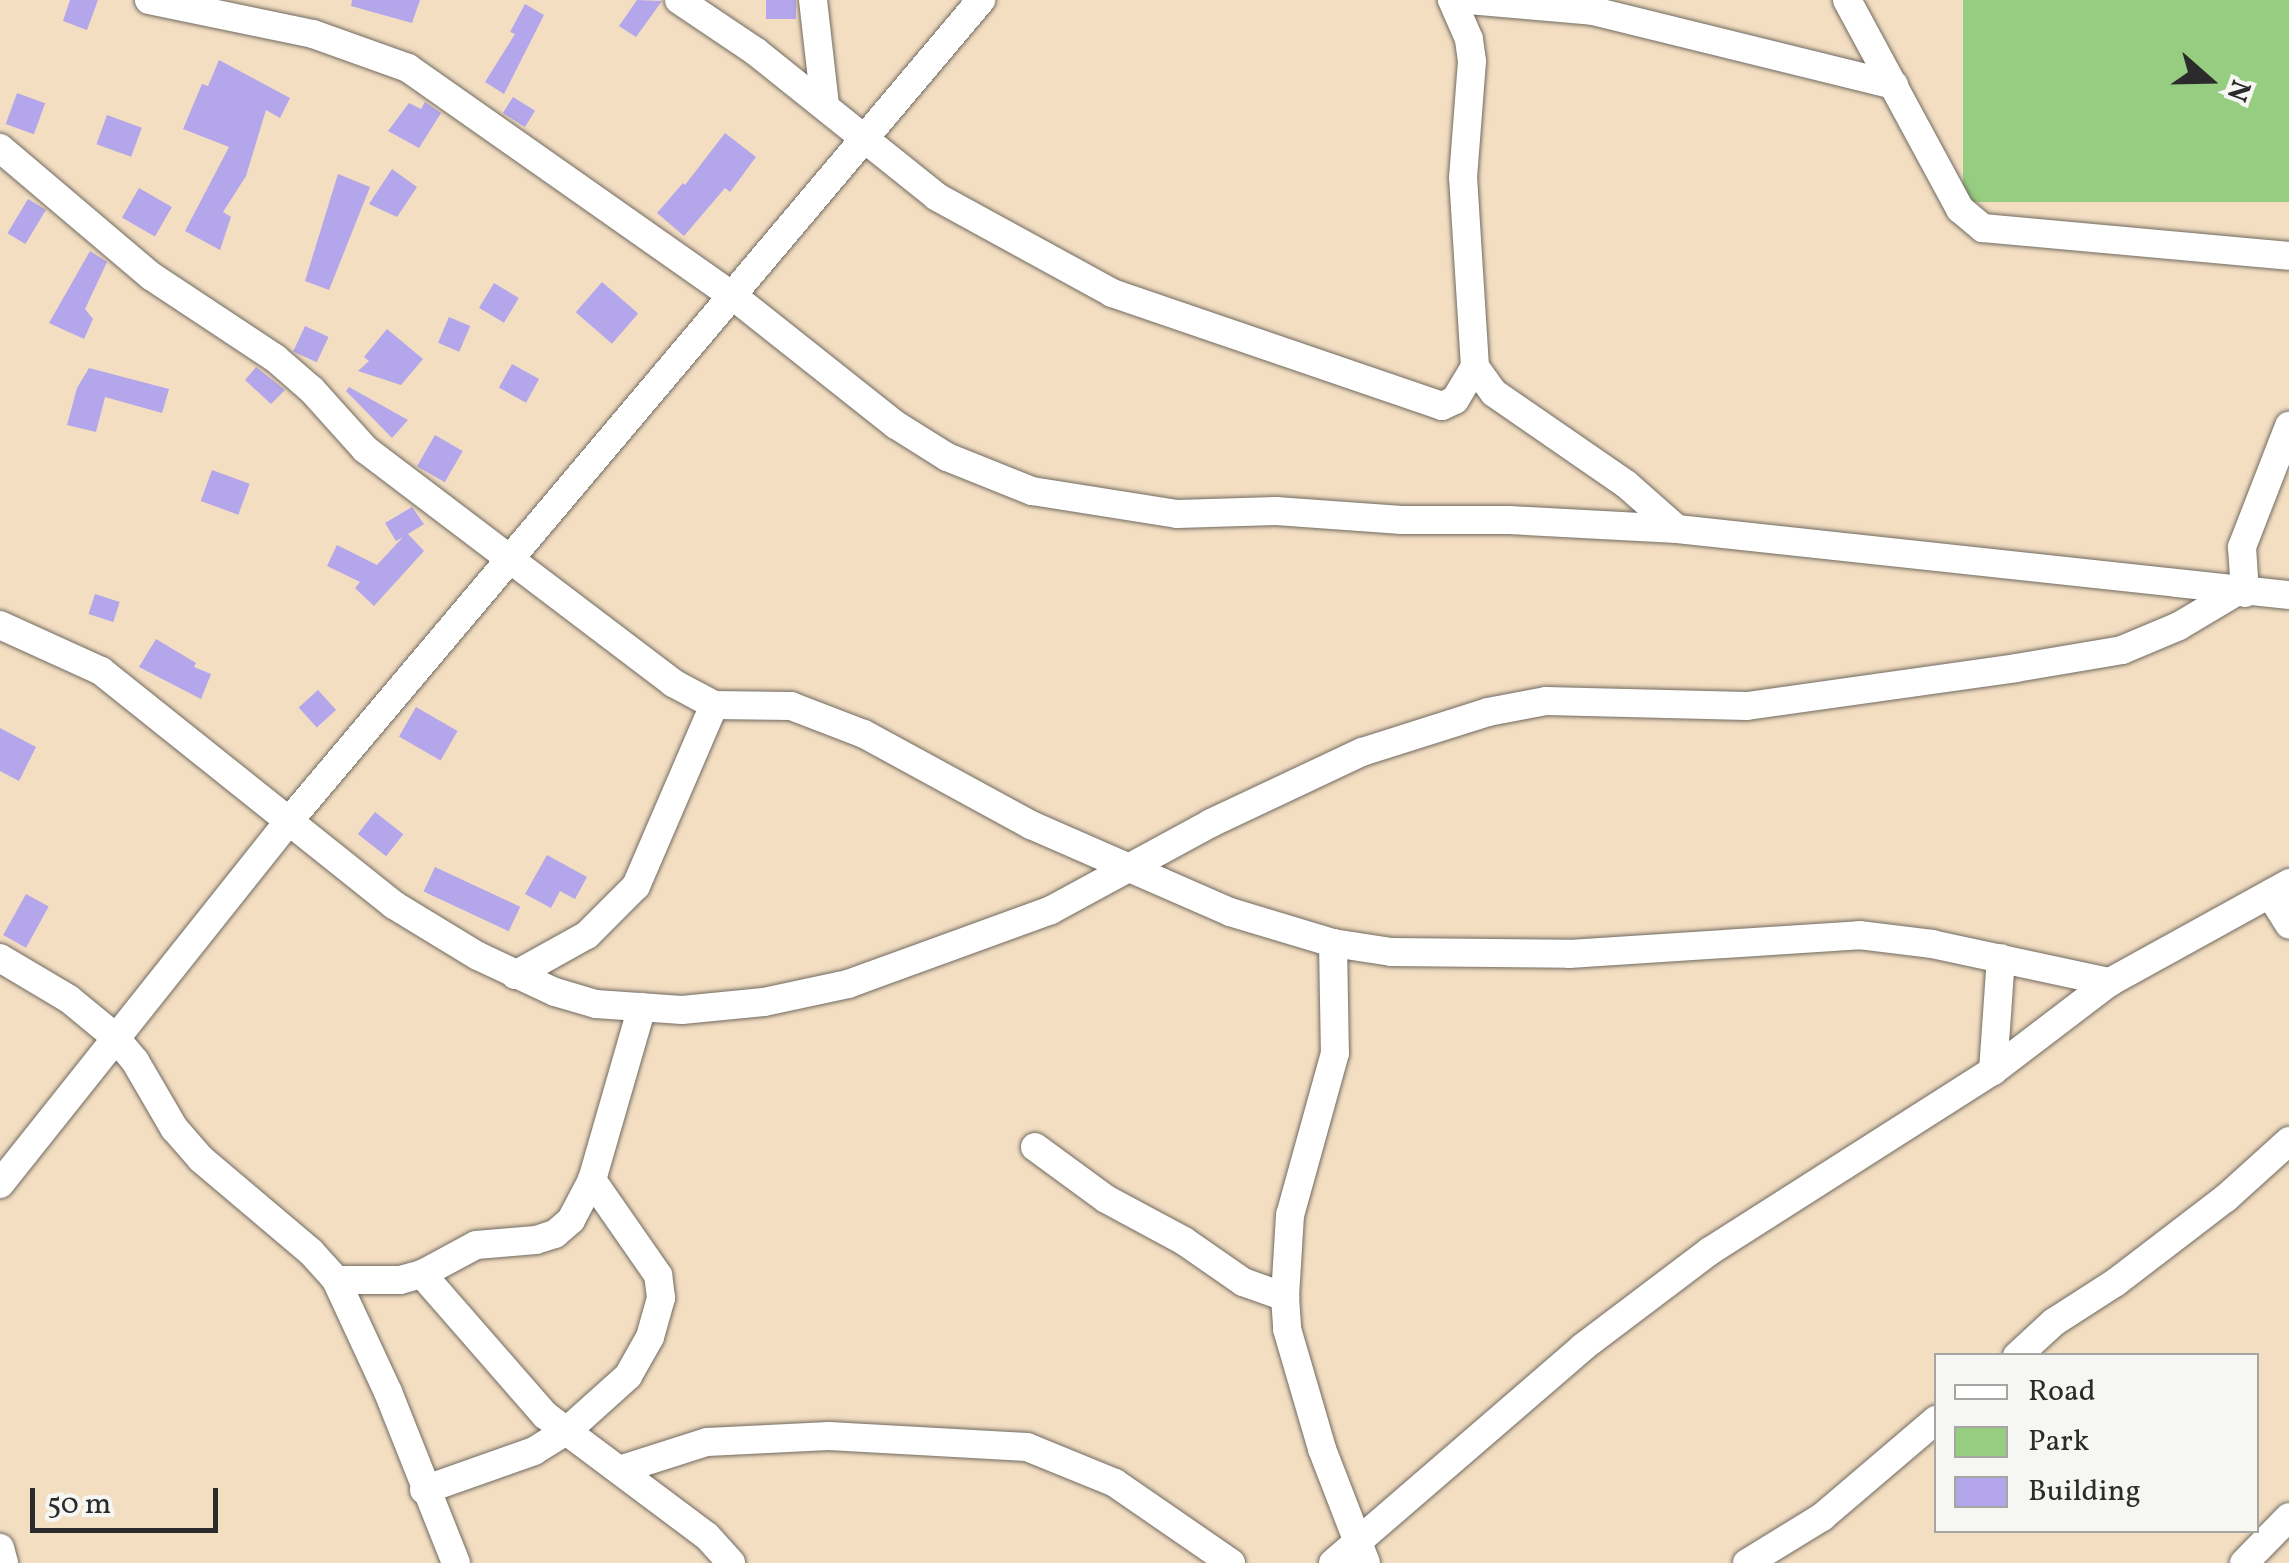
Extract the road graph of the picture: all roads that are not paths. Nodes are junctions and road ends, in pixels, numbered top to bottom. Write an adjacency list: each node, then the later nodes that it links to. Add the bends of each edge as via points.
1 (149, 0): 13 (street, via 313,34 408,68)
2 (678, 0): 9 (street)
3 (813, 0): 9 (street)
4 (980, 0): 10 (street)
5 (1452, 0): 14 (street, via 1472,61 1462,178)
6 (1468, 0): 8 (street, via 1593,11)
7 (1847, 0): 8 (street)
8 (1894, 85): 12 (street, via 1960,208 1983,228)
9 (825, 105): 10 (street)
10 (864, 140): 13 (street); 14 (street, via 937,196 1151,308 1258,340 1428,405 1455,400)
11 (0, 148): 17 (street, via 151,276 274,358 365,449)
12 (2289, 256)
13 (734, 296): 16 (street, via 896,426 947,457 1032,490 1178,514 1276,510); 17 (street)
14 (1476, 367): 16 (street, via 1494,393 1626,484)
15 (2289, 426): 18 (street, via 2242,547)
16 (1676, 529): 18 (street)
17 (512, 559): 21 (street, via 673,683); 22 (street)
18 (2240, 592): 19 (street); 23 (street, via 2122,650 2016,668 1747,706 1546,701 1488,712 1362,752)
19 (2289, 594)
20 (0, 625): 22 (street, via 101,672)
21 (714, 705): 23 (street, via 791,706 864,734); 29 (street, via 636,886 587,935)
22 (289, 822): 29 (street, via 394,906); 32 (street)
23 (1129, 868): 26 (street, via 1230,912); 31 (street, via 1052,910 848,984 764,1002)
24 (2279, 889): 25 (street); 30 (street)
25 (2289, 925)
26 (1333, 944): 28 (street, via 1484,956 1859,935); 40 (street, via 1334,1052 1290,1216)
27 (0, 958): 32 (street, via 69,999)
28 (2001, 958): 30 (street); 33 (street)
29 (514, 975): 31 (street, via 596,1004)
30 (2110, 982): 33 (street)
31 (642, 1007): 36 (street)
32 (114, 1036): 37 (street); 39 (street, via 201,1159)
33 (1994, 1070): 48 (street, via 1710,1251 1583,1346)
34 (2289, 1141): 41 (street, via 2226,1198)
35 (1035, 1147): 40 (street, via 1242,1282)
36 (592, 1180): 38 (street, via 556,1234 476,1245); 43 (street, via 652,1263 661,1298 650,1337 628,1376)
37 (0, 1184)
38 (422, 1274): 39 (street); 43 (street, via 521,1393)
39 (336, 1280): 45 (street)
40 (1285, 1298): 48 (street, via 1287,1330 1322,1449)
41 (2020, 1353)
42 (1934, 1422): 54 (street, via 1822,1518)
43 (568, 1430): 44 (street); 45 (street, via 534,1451)
44 (619, 1470): 51 (street, via 707,1536); 52 (street, via 706,1442 829,1436 1026,1447 1115,1483)
45 (424, 1490): 50 (street)
46 (2289, 1517): 55 (street)
47 (0, 1548): 49 (street)
48 (1362, 1552): 53 (street)
49 (4, 1563)
50 (456, 1563)
51 (731, 1563)
52 (1231, 1563)
53 (1333, 1563)
54 (1747, 1563)
55 (2244, 1563)

